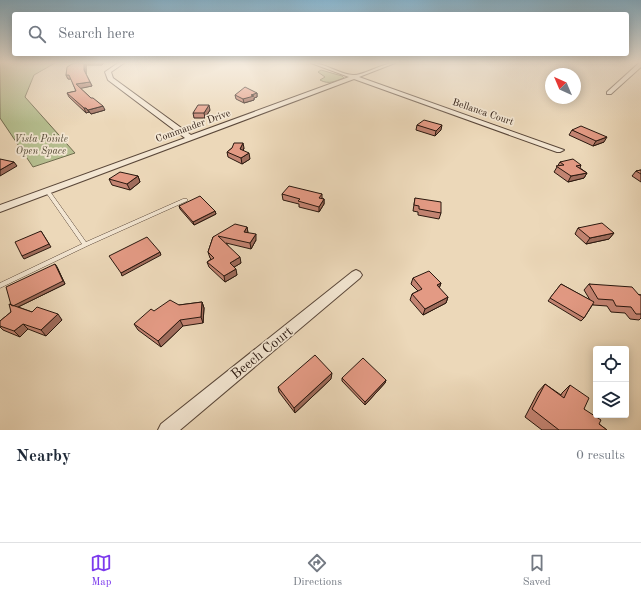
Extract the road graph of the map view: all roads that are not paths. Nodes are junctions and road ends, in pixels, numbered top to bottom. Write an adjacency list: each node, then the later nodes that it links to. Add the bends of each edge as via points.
1 (116, 83): 6 (street)
2 (338, 83): 6 (street, Commander Drive)
3 (371, 83): 7 (street, Bellanca Court)
4 (620, 83): 5 (street)
5 (609, 93)
6 (190, 138): 8 (street, Commander Drive)
7 (560, 150)
8 (47, 191): 10 (street, Commander Drive); 11 (lane)
9 (185, 200): 11 (lane)
10 (0, 209)
11 (85, 244): 13 (lane)
12 (356, 275): 14 (street, Beech Court)
13 (0, 286)
14 (167, 430)

